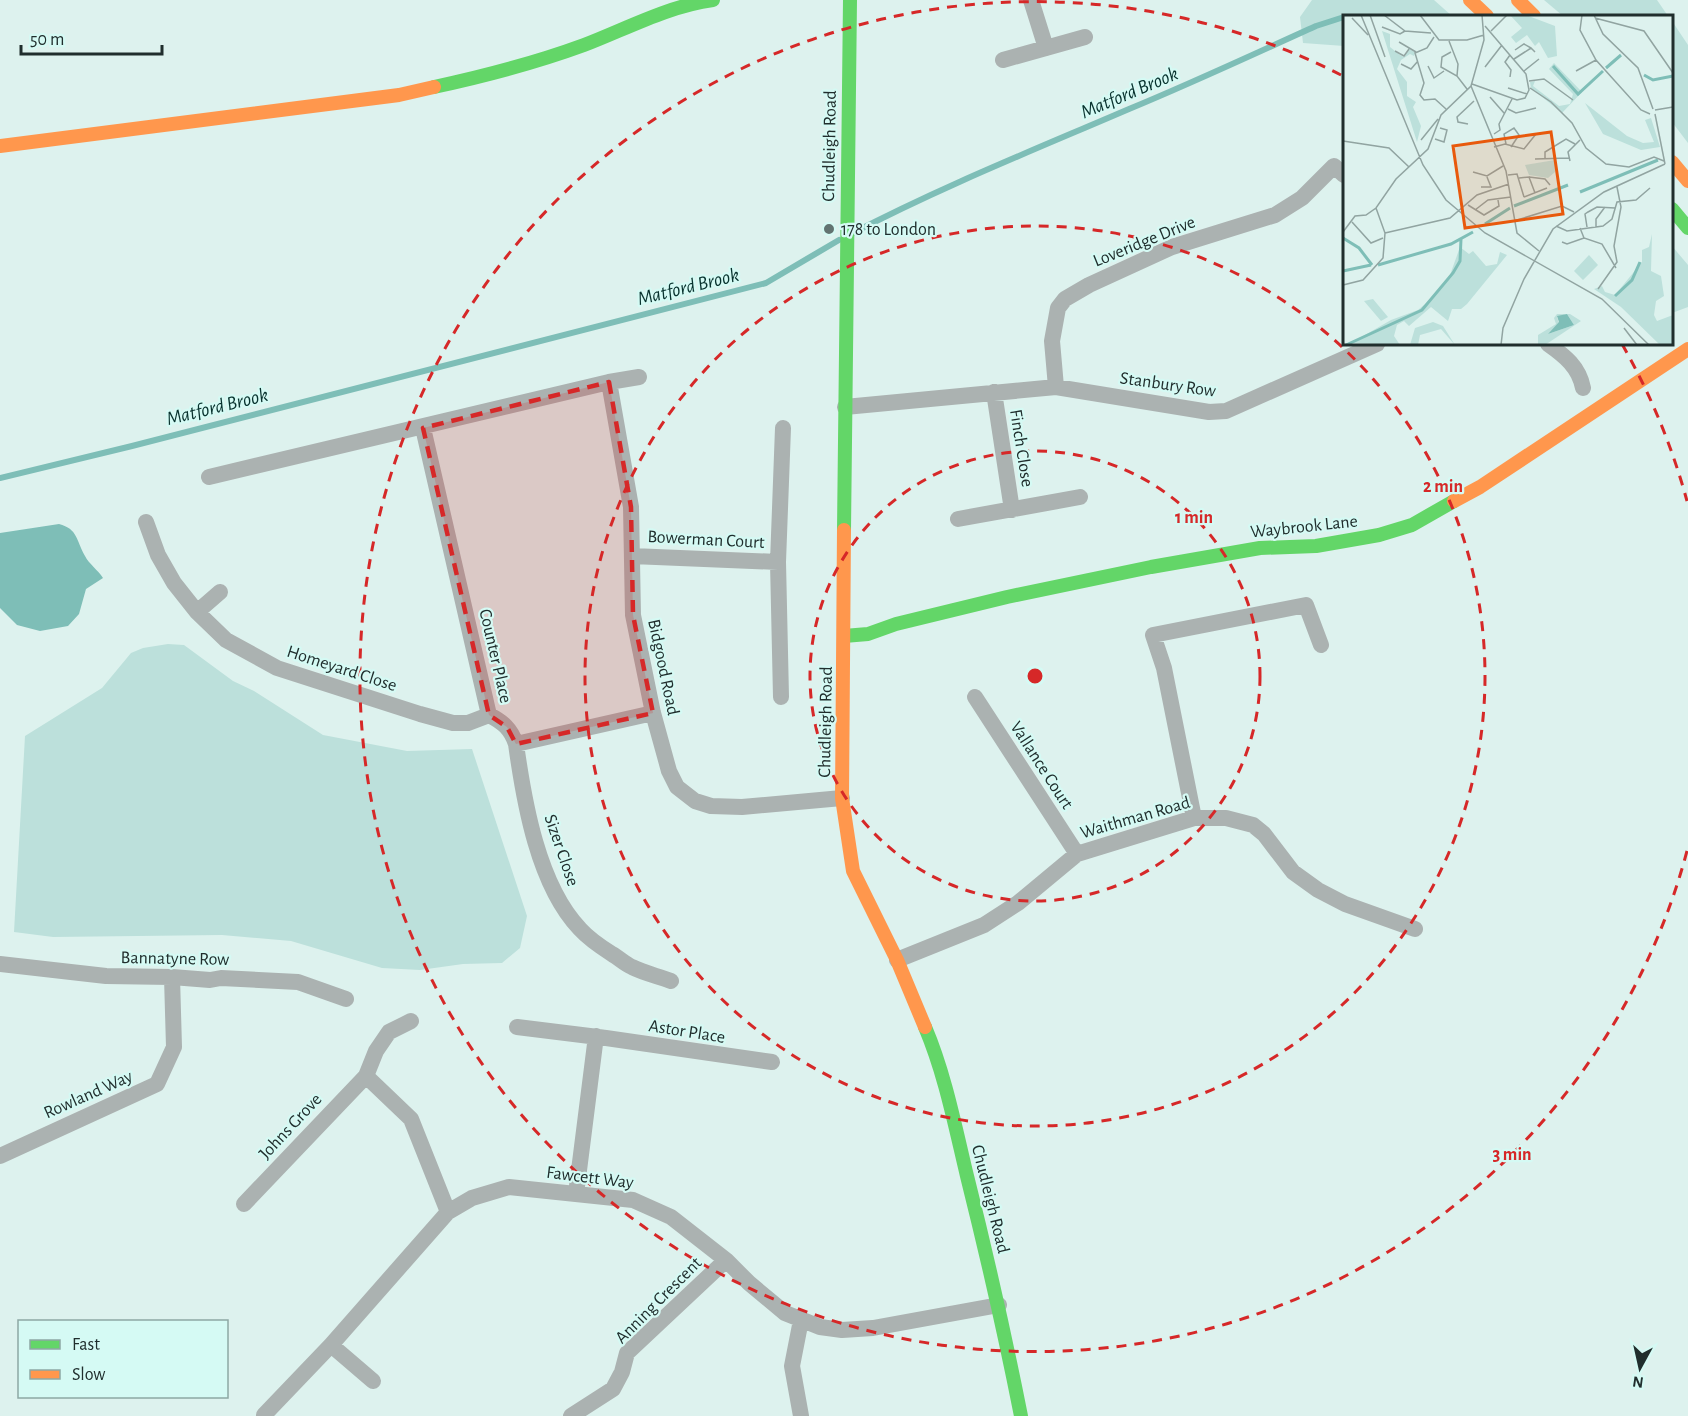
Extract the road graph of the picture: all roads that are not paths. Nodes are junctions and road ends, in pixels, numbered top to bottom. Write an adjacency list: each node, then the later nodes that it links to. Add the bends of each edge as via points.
1 (712, 0): 11 (main road, via 692,3 525,65 399,95)
2 (850, 0): 25 (main road, Chudleigh Road)
3 (1031, 0): 9 (street)
4 (1470, 0): 6 (main road)
5 (1518, 0): 7 (main road)
6 (1486, 15)
7 (1533, 15)
8 (1085, 37): 9 (street)
9 (1046, 48): 10 (street)
10 (1003, 60)
11 (0, 147)
12 (1673, 164): 14 (main road)
13 (1343, 174): 22 (street, Loveridge Drive, via 1334,166 1302,198 1275,216 1172,247 1065,299 1058,308 1052,341)
14 (1688, 181)
15 (1673, 211): 16 (main road)
16 (1688, 228)
17 (1375, 345): 22 (street, Stanbury Row, via 1226,411 1209,412)
18 (1549, 345): 23 (street, via 1581,375)
19 (1688, 349): 37 (main road, Waybrook Lane, via 1480,487 1412,525 1343,542 1260,548 1151,567 1007,597 868,634)
20 (639, 377): 21 (street)
21 (609, 382): 26 (street); 33 (street, Bidgood Road, via 631,507)
22 (1056, 387): 24 (street, Stanbury Row)
23 (1583, 388)
24 (994, 392): 25 (street, Stanbury Row); 30 (street, Finch Close)
25 (845, 407): 37 (main road, Chudleigh Road)
26 (423, 428): 28 (street); 42 (street, Counter Place)
27 (783, 428): 34 (street, Bowerman Court)
28 (209, 477)
29 (1080, 497): 30 (street, Finch Close)
30 (1012, 510): 31 (street, Finch Close)
31 (958, 519)
32 (146, 522): 36 (street, Homeyard Close, via 174,584)
33 (632, 556): 34 (street, Bowerman Court); 41 (street, Bidgood Road, via 633,615)
34 (778, 562): 39 (street, Bowerman Court)
35 (220, 592): 36 (street)
36 (197, 612): 42 (street, Homeyard Close, via 226,640 297,676 453,723 468,723)
37 (844, 636): 44 (main road, Chudleigh Road)
38 (1320, 645): 45 (street, via 1306,605 1153,635 1164,668)
39 (781, 697)
40 (975, 697): 46 (street, Vallance Court)
41 (653, 713): 43 (street); 44 (street, Bidgood Road, via 669,771 677,787 694,801 742,807)
42 (489, 715): 43 (street, Counter Place, via 513,733)
43 (516, 744): 51 (street, Sizer Close, via 533,832 552,889 579,928 602,947 630,966)
44 (842, 798): 48 (main road, Chudleigh Road, via 853,871)
45 (1194, 818): 46 (street, Waithman Road); 47 (street, Waithman Road, via 1226,818 1253,825 1293,872 1318,890)
46 (1077, 854): 48 (street, Waithman Road, via 1018,903 984,925)
47 (1415, 929)
48 (897, 960): 63 (main road, Chudleigh Road, via 933,1046)
49 (0, 964): 50 (street, Bannatyne Row, via 105,976)
50 (172, 977): 52 (street, Bannatyne Row, via 298,982); 58 (street, Rowland Way, via 174,1047 157,1084)
51 (671, 981)
52 (346, 999)
53 (411, 1021): 57 (street, Johns Grove, via 389,1032)
54 (517, 1028): 55 (street, Astor Place)
55 (596, 1036): 56 (street, Astor Place); 59 (street)
56 (772, 1062)
57 (366, 1076): 60 (street, Johns Grove); 61 (street, via 411,1119)
58 (0, 1156)
59 (576, 1194): 61 (street, Fawcett Way, via 508,1188 472,1198); 62 (street, Fawcett Way, via 647,1205 671,1217)
60 (244, 1204)
61 (448, 1212): 65 (street, Fawcett Way)
62 (726, 1260): 64 (street, Fawcett Way, via 776,1306); 68 (street, Anning Crescent, via 627,1353 613,1389)
63 (999, 1305): 64 (street, Fawcett Way, via 873,1328 842,1330); 70 (main road, Chudleigh Road)
64 (801, 1320): 69 (street, via 792,1366)
65 (332, 1345): 66 (street); 67 (street, Fawcett Way)
66 (374, 1380)
67 (264, 1415)
68 (571, 1416)
69 (801, 1416)
70 (1021, 1416)

